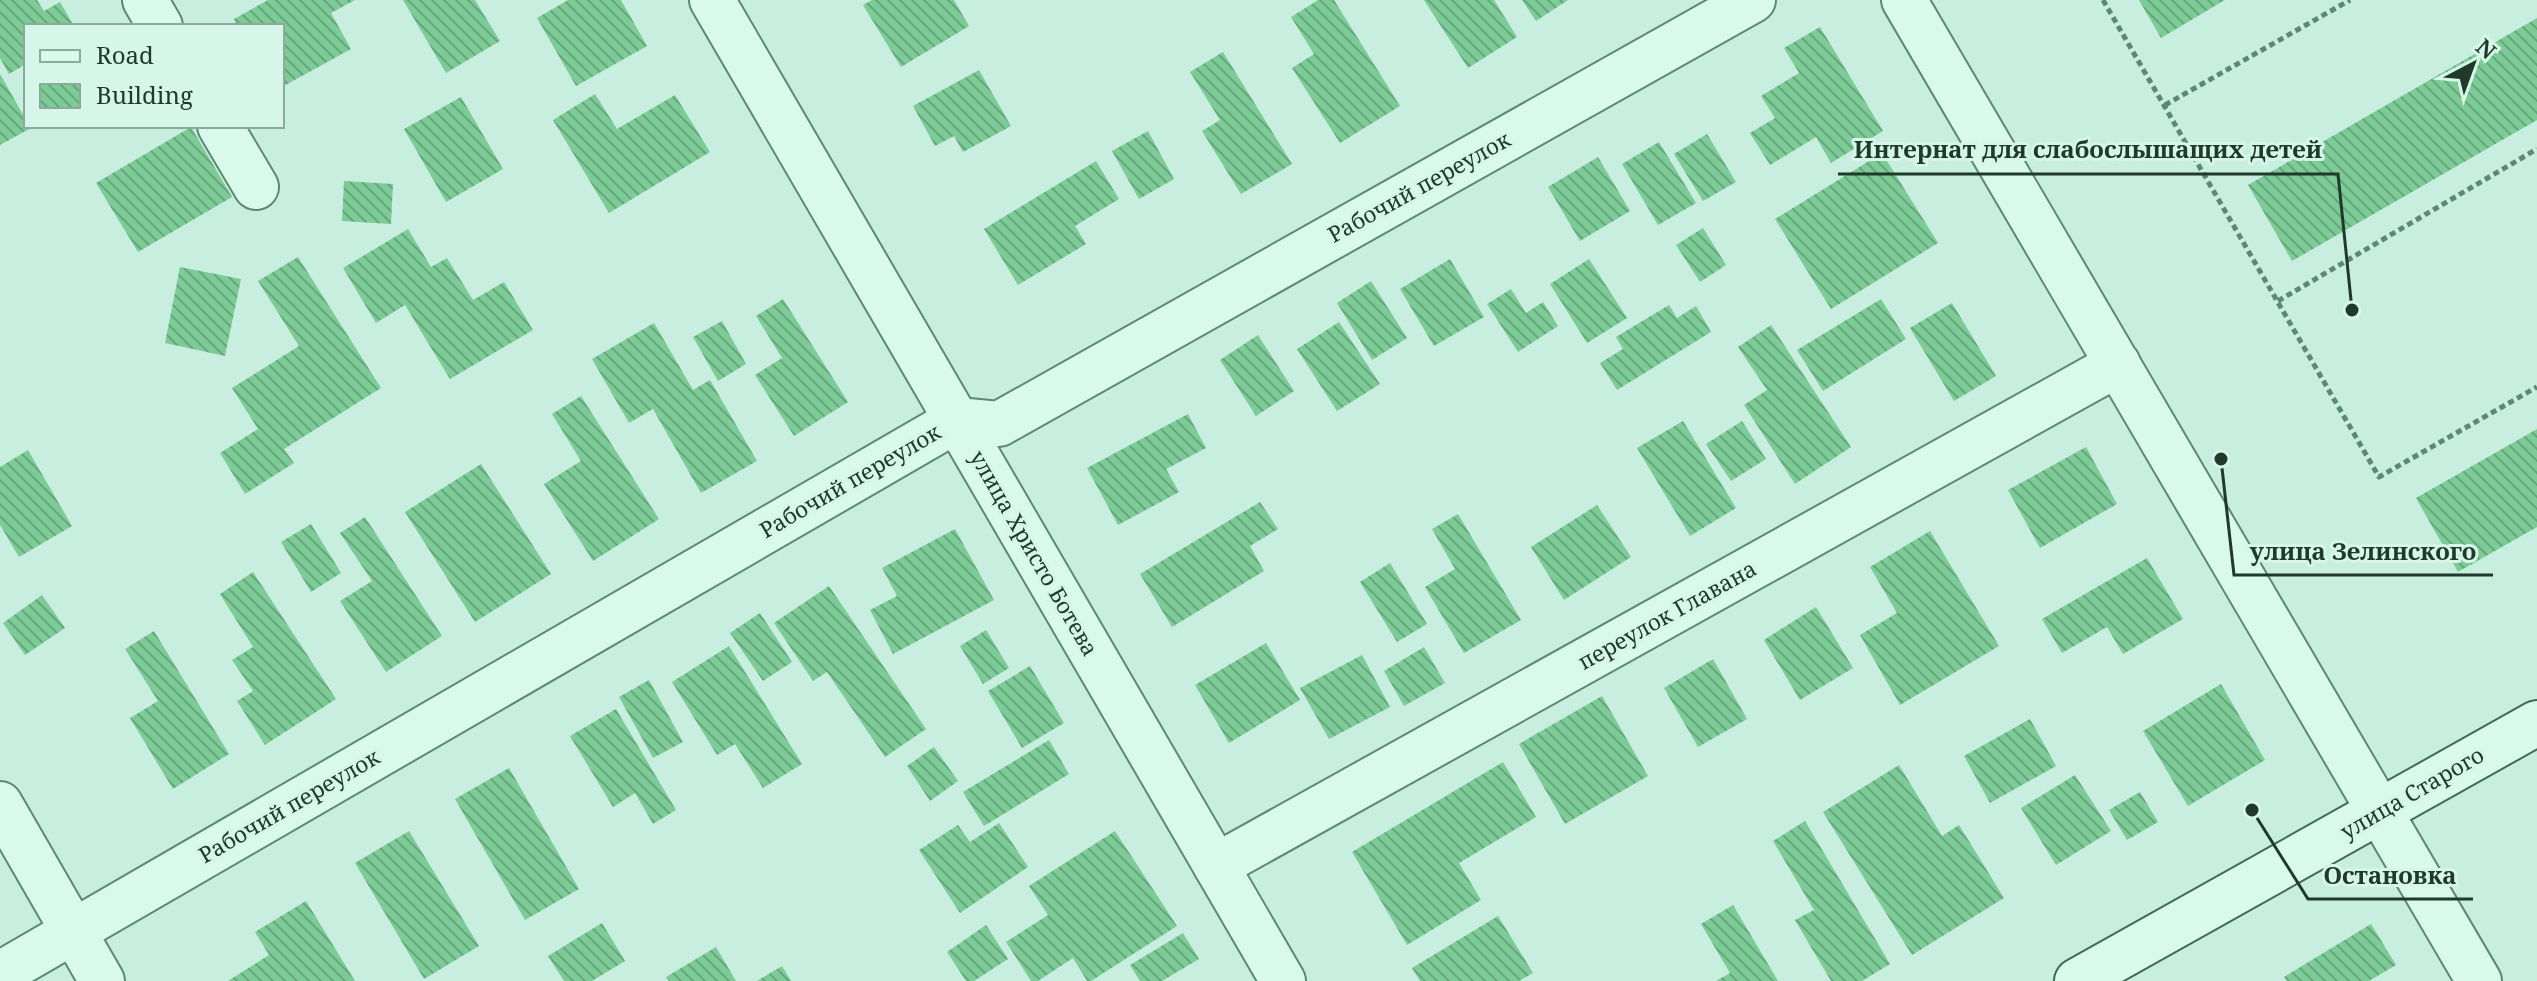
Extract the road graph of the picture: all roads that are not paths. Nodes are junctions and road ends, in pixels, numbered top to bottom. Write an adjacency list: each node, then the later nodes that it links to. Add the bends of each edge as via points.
1 (145, 0): 5 (street)
2 (1753, 0): 9 (street, Рабочий переулок, via 999,424)
3 (1904, 0): 8 (street)
4 (725, 4): 9 (street, улица Христо Ботева)
5 (159, 24)
6 (221, 128): 7 (street)
7 (256, 187)
8 (2118, 364): 12 (street); 13 (street, переулок Главана)
9 (957, 420): 13 (street, улица Христо Ботева); 14 (street, Рабочий переулок)
10 (2537, 723): 12 (street, улица Старого)
11 (0, 804): 14 (street)
12 (2379, 811): 18 (street, улица Старого); 19 (street)
13 (1216, 866): 17 (street, улица Христо Ботева)
14 (74, 931): 15 (street, Рабочий переулок); 16 (street)
15 (0, 974)
16 (102, 981)
17 (1283, 981)
18 (2077, 981)
19 (2479, 981)

